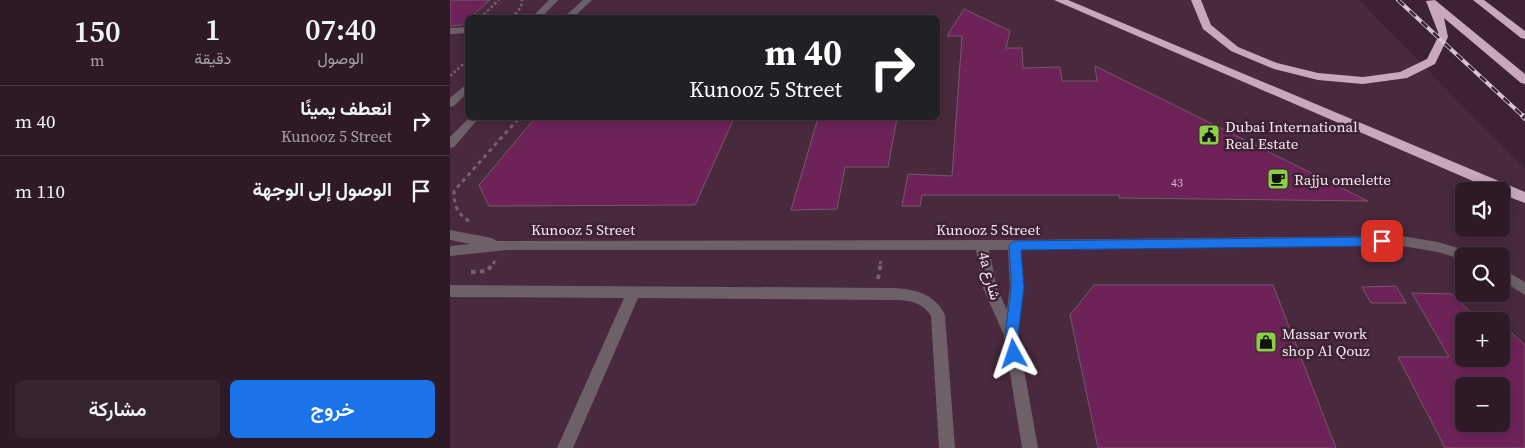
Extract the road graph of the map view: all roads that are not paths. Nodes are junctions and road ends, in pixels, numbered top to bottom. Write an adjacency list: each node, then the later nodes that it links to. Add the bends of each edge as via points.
1 (554, 0): 7 (street)
2 (588, 0): 8 (street)
3 (1059, 0): 17 (highway)
4 (1196, 0): 6 (highway, via 1202,22 1221,40 1247,56 1319,77 1369,80 1410,73 1435,57 1443,38 1440,21)
5 (1478, 0): 11 (highway)
6 (1430, 1): 12 (highway)
7 (538, 15)
8 (568, 15)
9 (465, 30): 10 (street)
10 (450, 31)
11 (1525, 36)
12 (1525, 80)
13 (465, 89): 14 (street)
14 (450, 104)
15 (472, 120): 16 (street)
16 (450, 144)
17 (1525, 198)
18 (450, 235): 19 (street, Kunooz 5 Street)
19 (507, 245): 20 (street, Kunooz 5 Street); 22 (street, Kunooz 5 Street)
20 (981, 245): 21 (street, Kunooz 5 Street); 28 (street, 4a شارع, via 990,288)
21 (1014, 245): 23 (street, Kunooz 5 Street, via 1402,241); 28 (street, 4a شارع, via 1017,287)
22 (450, 251)
23 (1455, 252)
24 (1510, 280): 25 (street)
25 (1525, 289)
26 (450, 291): 27 (street)
27 (634, 292): 29 (street); 30 (street, via 917,296 935,308 939,322)
28 (1012, 335): 31 (street, 4a شارع)
29 (565, 448)
30 (947, 448)
31 (1030, 448)

